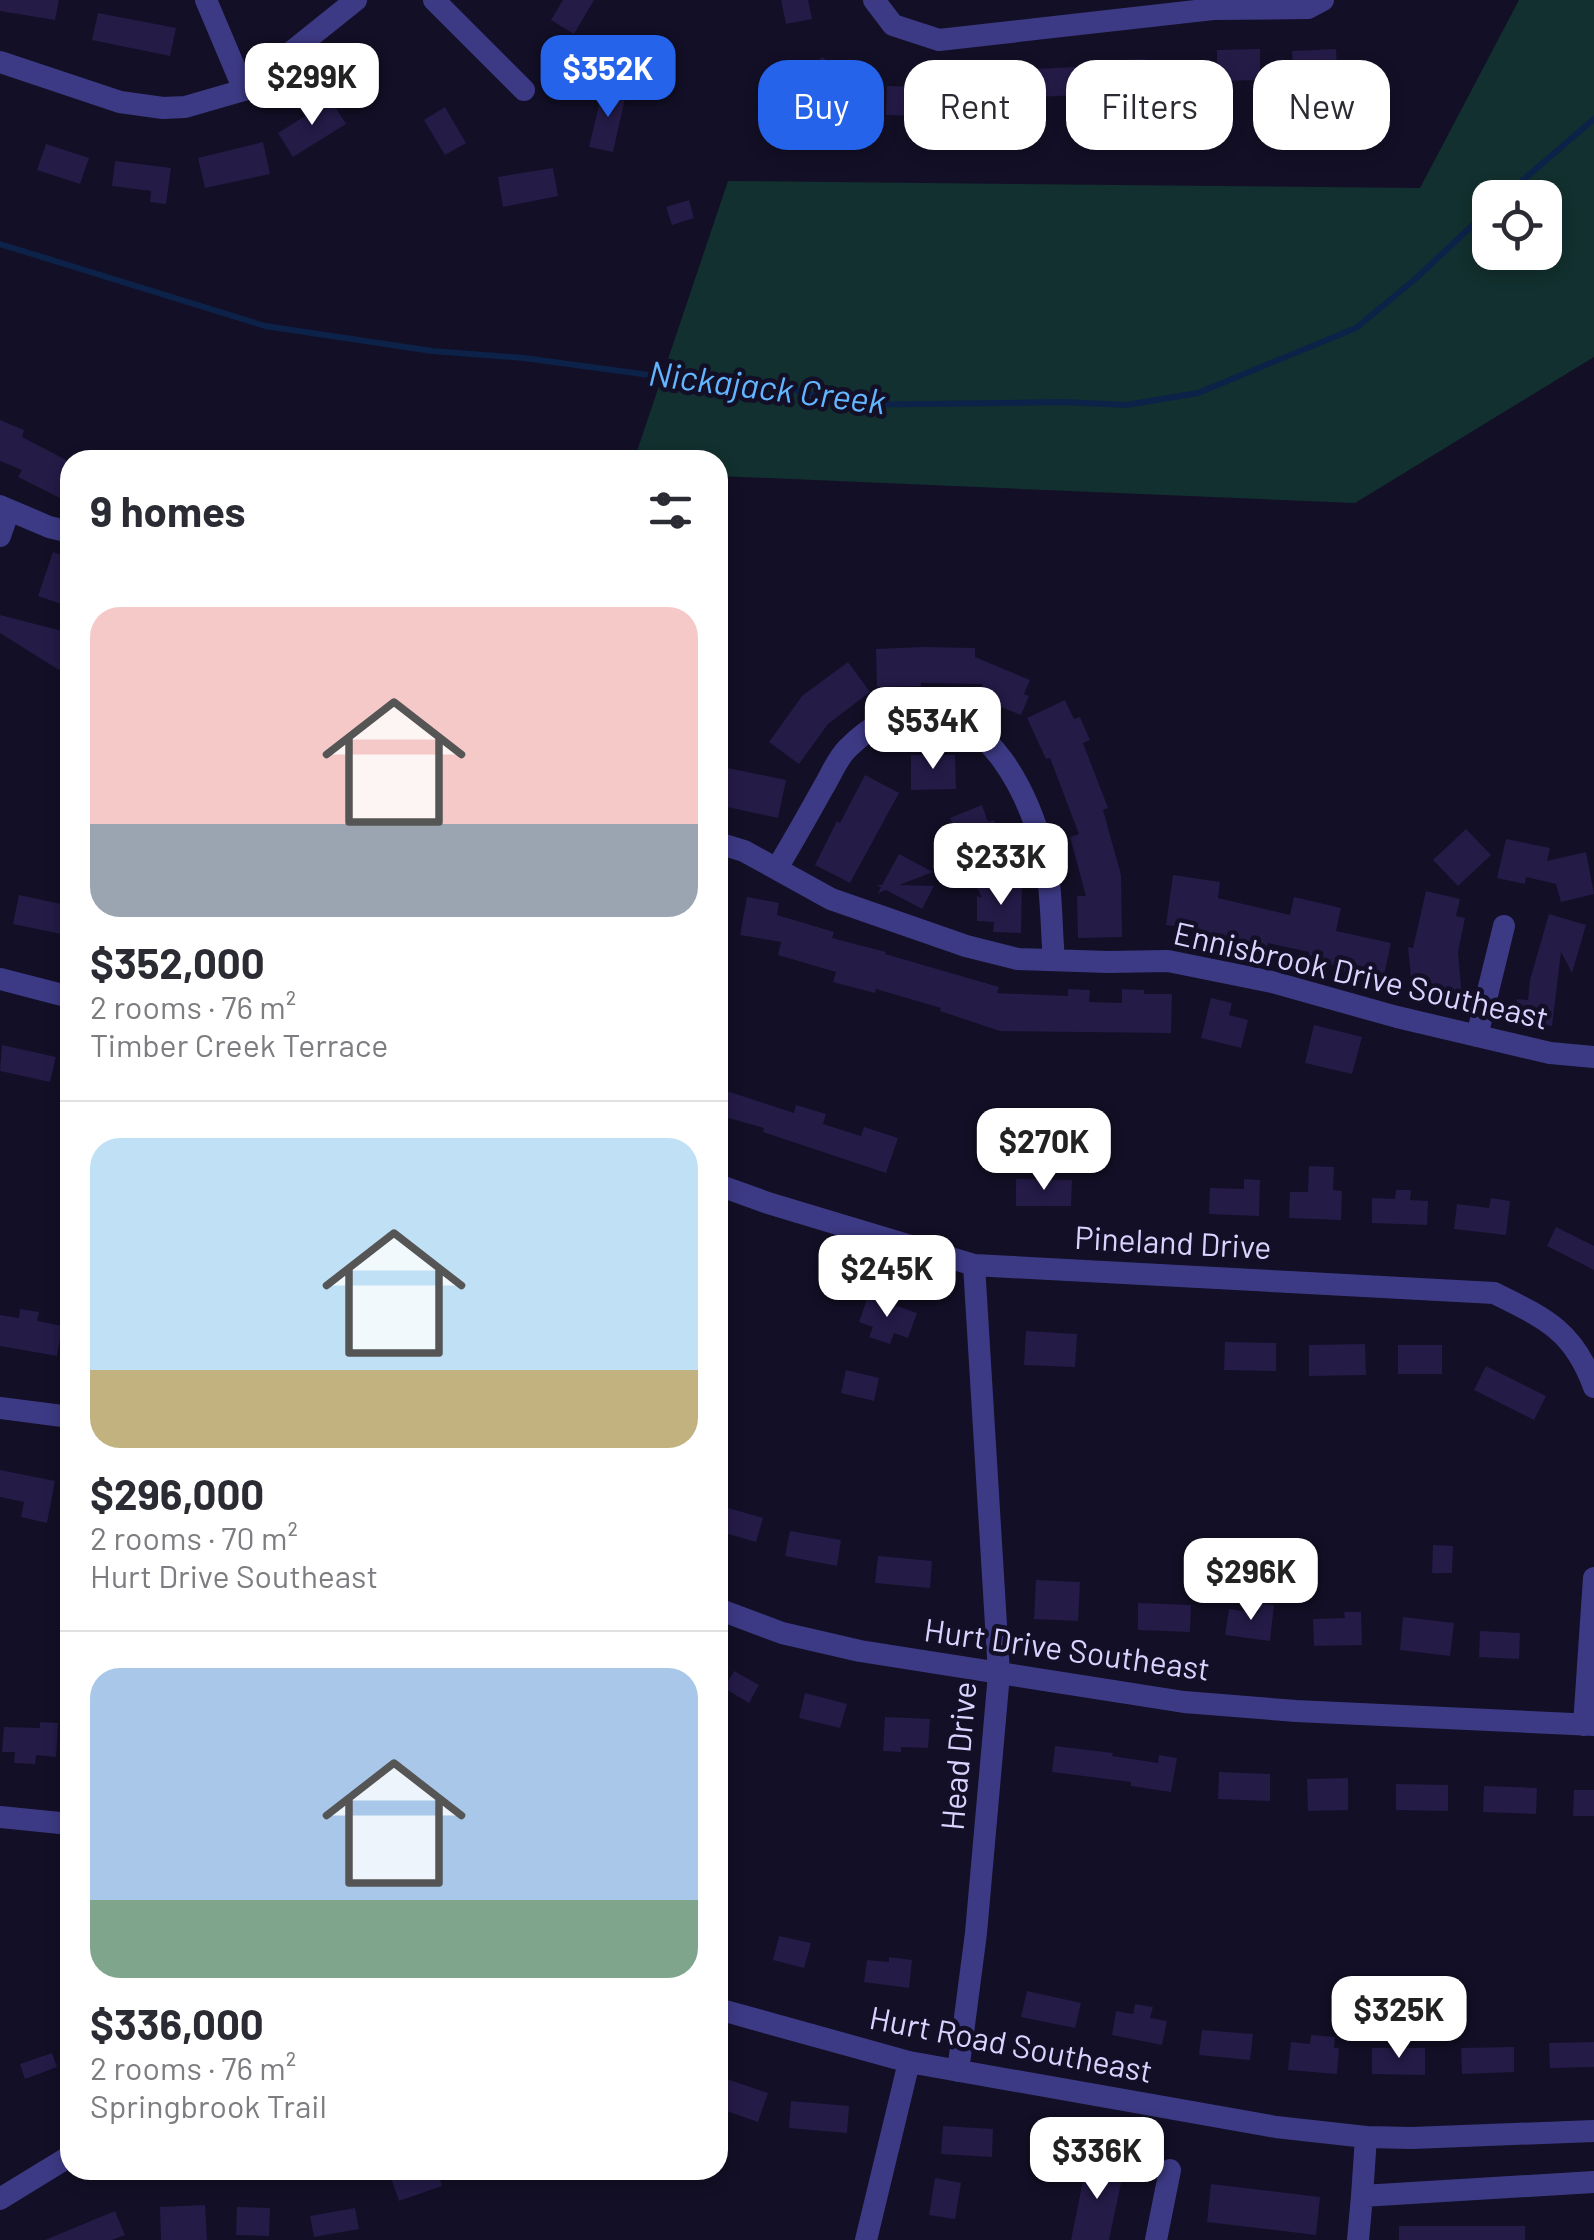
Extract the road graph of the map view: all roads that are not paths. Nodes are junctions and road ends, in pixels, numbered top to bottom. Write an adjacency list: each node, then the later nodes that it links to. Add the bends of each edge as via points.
1 (206, 0): 7 (street)
2 (356, 0): 7 (street)
3 (434, 0): 8 (street)
4 (874, 0): 5 (street, via 894,25 939,40 1214,9 1308,8)
5 (1323, 0)
6 (0, 62): 7 (street, via 120,102 163,108)
7 (244, 90)
8 (524, 90)
9 (4, 508): 10 (street); 11 (street)
10 (60, 529)
11 (0, 536)
12 (728, 847): 13 (street, Ennisbrook Drive Southeast)
13 (777, 868): 15 (street, Ennisbrook Drive Southeast, via 831,899 966,946); 15 (street, via 844,751 868,732 911,714 964,722 1012,772 1034,817 1046,858)
14 (1504, 926): 18 (street)
15 (1054, 960): 18 (street, Ennisbrook Drive Southeast, via 1168,961)
16 (0, 979): 17 (street)
17 (60, 994)
18 (1477, 1036): 19 (street, Ennisbrook Drive Southeast)
19 (1594, 1057)
20 (728, 1187): 21 (street, Pineland Drive)
21 (974, 1265): 22 (street, Pineland Drive, via 1494,1293 1564,1333); 27 (street, Head Drive)
22 (1594, 1387)
23 (0, 1408): 24 (street)
24 (60, 1417)
25 (1594, 1578): 28 (street)
26 (728, 1612): 27 (street, Hurt Drive Southeast, via 798,1637)
27 (999, 1674): 28 (street, Hurt Drive Southeast, via 1184,1702); 33 (street, Head Drive)
28 (1589, 1725)
29 (0, 1816): 30 (street)
30 (60, 1823)
31 (728, 2012): 32 (street, Hurt Road Southeast)
32 (909, 2062): 33 (street, Hurt Road Southeast); 41 (street)
33 (958, 2071): 35 (street, Hurt Road Southeast)
34 (1594, 2131): 35 (street, Hurt Road Southeast)
35 (1366, 2137): 39 (street)
36 (60, 2162): 40 (street)
37 (1170, 2170): 42 (street)
38 (1594, 2182): 39 (street)
39 (1362, 2196): 43 (street)
40 (0, 2200)
41 (866, 2240)
42 (1156, 2240)
43 (1358, 2240)

